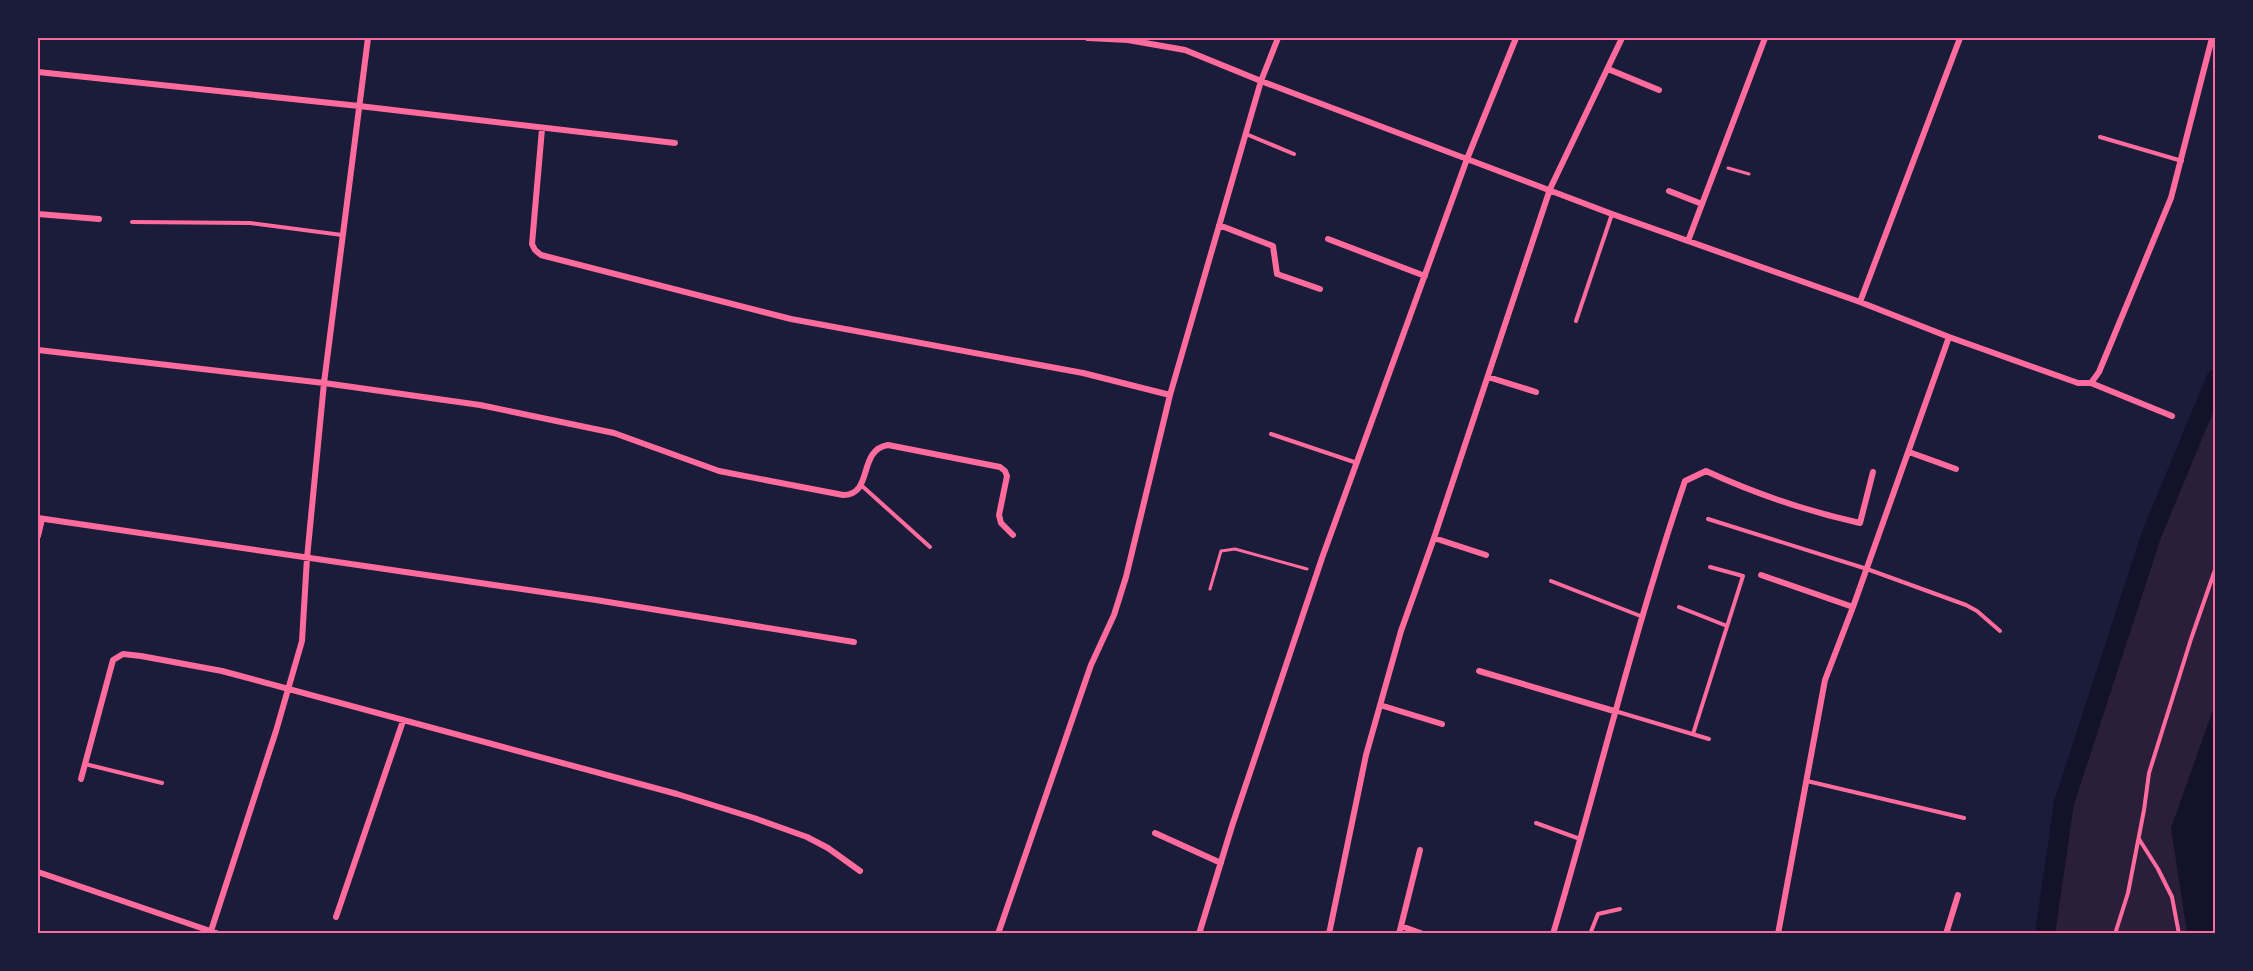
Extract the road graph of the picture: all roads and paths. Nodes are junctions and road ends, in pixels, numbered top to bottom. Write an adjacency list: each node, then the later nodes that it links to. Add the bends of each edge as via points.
1 (368, 38): 13 (street)
2 (1088, 38): 11 (street, via 1185,50)
3 (1278, 38): 11 (street)
4 (1516, 38): 19 (street)
5 (1622, 38): 9 (street)
6 (1765, 38): 21 (street)
7 (1960, 38): 36 (street)
8 (2212, 38): 20 (street)
9 (1608, 69): 12 (street); 23 (street)
10 (38, 72): 13 (street)
11 (1261, 81): 15 (street); 19 (street)
12 (1659, 90)
13 (359, 106): 14 (street); 31 (street)
14 (543, 129): 17 (street); 44 (street, via 532,244 542,255 791,319 1083,373)
15 (1246, 134): 18 (lane); 30 (street)
16 (2100, 137): 20 (lane)
17 (675, 143)
18 (1294, 154)
19 (1467, 159): 23 (street); 34 (street)
20 (2182, 161): 42 (street, via 2172,198 2100,372)
21 (1717, 165): 22 (path); 25 (street)
22 (1749, 174)
23 (1550, 189): 27 (street); 40 (street)
24 (1669, 191): 25 (street)
25 (1702, 204): 33 (street)
26 (38, 214): 28 (street)
27 (1612, 214): 33 (street); 37 (lane)
28 (99, 219)
29 (132, 222): 31 (lane, via 250,223)
30 (1220, 225): 35 (street, via 1273,246 1276,274); 44 (street)
31 (342, 235): 41 (street)
32 (1328, 239): 34 (street)
33 (1688, 241): 36 (street)
34 (1425, 276): 48 (street)
35 (1320, 289)
36 (1860, 302): 38 (street)
37 (1576, 321)
38 (1949, 337): 42 (street); 47 (street)
39 (38, 350): 41 (street)
40 (1488, 377): 43 (street); 56 (street)
41 (324, 383): 51 (street, via 480,405 614,433 719,471 832,493 850,495); 59 (street)
42 (2091, 384): 45 (street)
43 (1536, 392)
44 (1170, 395): 100 (street, via 1114,615 1091,665)
45 (2172, 416)
46 (1271, 434): 48 (lane)
47 (1909, 452): 49 (street); 62 (street)
48 (1357, 463): 63 (street)
49 (1956, 469)
50 (1873, 472): 69 (street, via 1860,523 1820,514 1706,471 1685,481)
51 (861, 485): 54 (street, via 872,452 888,445 1000,467 1007,476 999,515); 57 (lane)
52 (40, 519): 55 (street); 59 (street)
53 (1708, 519): 62 (lane)
54 (1013, 535)
55 (38, 536)
56 (1434, 538): 58 (street); 75 (street)
57 (930, 547)
58 (1486, 555)
59 (307, 558): 72 (street); 74 (street, via 302,642)
60 (1710, 567): 70 (lane, via 1743,576)
61 (2216, 567): 88 (lane, via 2149,773)
62 (1867, 569): 68 (street); 71 (lane, via 1966,605)
63 (1317, 572): 66 (path, via 1235,549 1221,551); 91 (street)
64 (1761, 575): 68 (street)
65 (1551, 581): 69 (lane)
66 (1210, 588)
67 (1679, 607): 70 (lane)
68 (1853, 607): 83 (street, via 1825,680)
69 (1644, 617): 76 (street)
70 (1727, 626): 79 (lane)
71 (2000, 630)
72 (854, 642)
73 (1479, 671): 76 (street)
74 (288, 689): 77 (street); 81 (street, via 222,671 123,654 113,660 108,674); 98 (street)
75 (1380, 705): 78 (street); 102 (street)
76 (1614, 711): 79 (lane); 89 (street)
77 (403, 721): 92 (street, via 754,818 807,837); 96 (street)
78 (1443, 724)
79 (1693, 734): 80 (lane)
80 (1709, 739)
81 (85, 763): 82 (street); 84 (lane)
82 (81, 779)
83 (1806, 780): 85 (lane); 107 (street)
84 (162, 783)
85 (1964, 818)
86 (1536, 823): 89 (lane)
87 (1155, 833): 91 (street)
88 (2138, 838): 109 (lane, via 2128,893); 110 (lane, via 2172,897)
89 (1580, 839): 105 (street)
90 (1420, 850): 97 (street)
91 (1221, 863): 101 (street)
92 (860, 871)
93 (38, 872): 98 (street)
94 (1958, 895): 108 (street)
95 (1620, 909): 106 (lane, via 1598,914)
96 (336, 916)
97 (1401, 926): 103 (street); 104 (street)
98 (210, 932): 99 (street)
99 (219, 933)
100 (998, 933)
101 (1199, 933)
102 (1329, 933)
103 (1399, 933)
104 (1423, 933)
105 (1553, 933)
106 (1590, 933)
107 (1778, 933)
108 (1946, 933)
109 (2115, 933)
110 (2179, 933)

